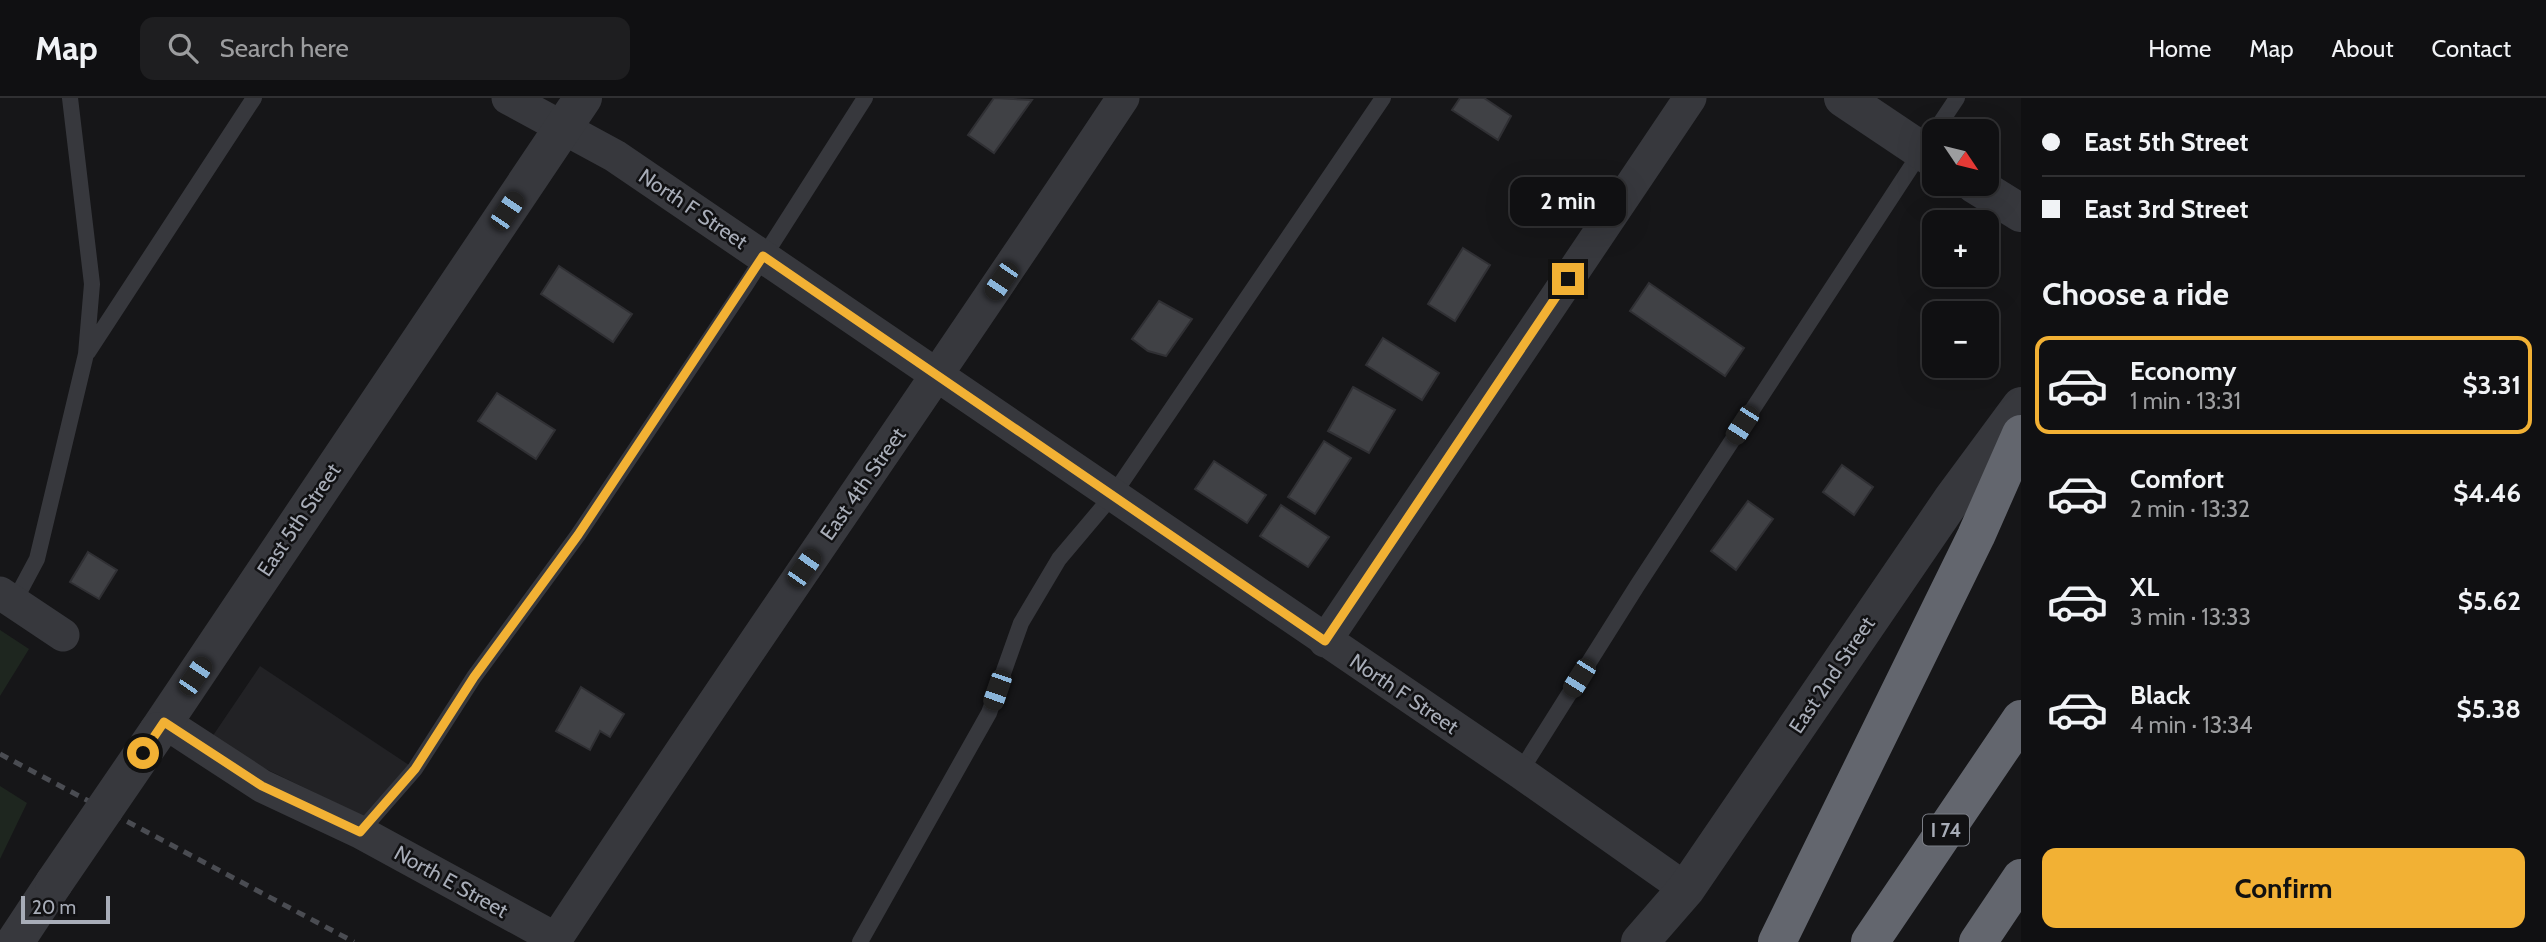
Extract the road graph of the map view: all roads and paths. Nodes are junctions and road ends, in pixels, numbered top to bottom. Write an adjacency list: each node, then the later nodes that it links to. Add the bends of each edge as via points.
1 (70, 98): 17 (lane, via 92,285)
2 (254, 98): 17 (lane)
3 (508, 98): 10 (street, North F Street)
4 (865, 98): 16 (lane)
5 (1123, 98): 18 (street, East 4th Street)
6 (1383, 98): 21 (lane)
7 (1690, 98): 24 (street)
8 (1843, 98): 12 (street)
9 (1957, 98): 11 (lane)
10 (573, 113): 16 (street, North F Street, via 615,156); 26 (street, East 5th Street)
11 (1945, 119)
12 (1922, 138)
13 (1922, 157): 27 (lane)
14 (1992, 196): 15 (street)
15 (2020, 214)
16 (763, 256): 18 (street, North F Street); 28 (lane, via 578,535 474,677 415,769)
17 (86, 354): 22 (lane, via 37,559)
18 (939, 375): 21 (street, North F Street); 31 (street, East 4th Street, via 729,676)
19 (2021, 407): 30 (street, East 2nd Street, via 1953,498)
20 (2021, 433): 35 (highway, via 1976,536)
21 (1113, 495): 24 (street, North F Street); 33 (lane, via 1059,559 1021,623 989,713)
22 (7, 597): 23 (street)
23 (63, 635)
24 (1325, 641): 27 (street, North F Street)
25 (2021, 719): 36 (highway, I 74)
26 (161, 727): 28 (street, North E Street, via 262,786); 32 (street, East 5th Street, bridge)
27 (1520, 772): 30 (street, North F Street)
28 (360, 832): 31 (street, North E Street)
29 (2021, 878): 37 (highway)
30 (1686, 889): 34 (street, East 2nd Street)
31 (559, 940)
32 (15, 942)
33 (860, 942)
34 (1640, 942)
35 (1777, 942)
36 (1870, 942)
37 (1978, 942)

